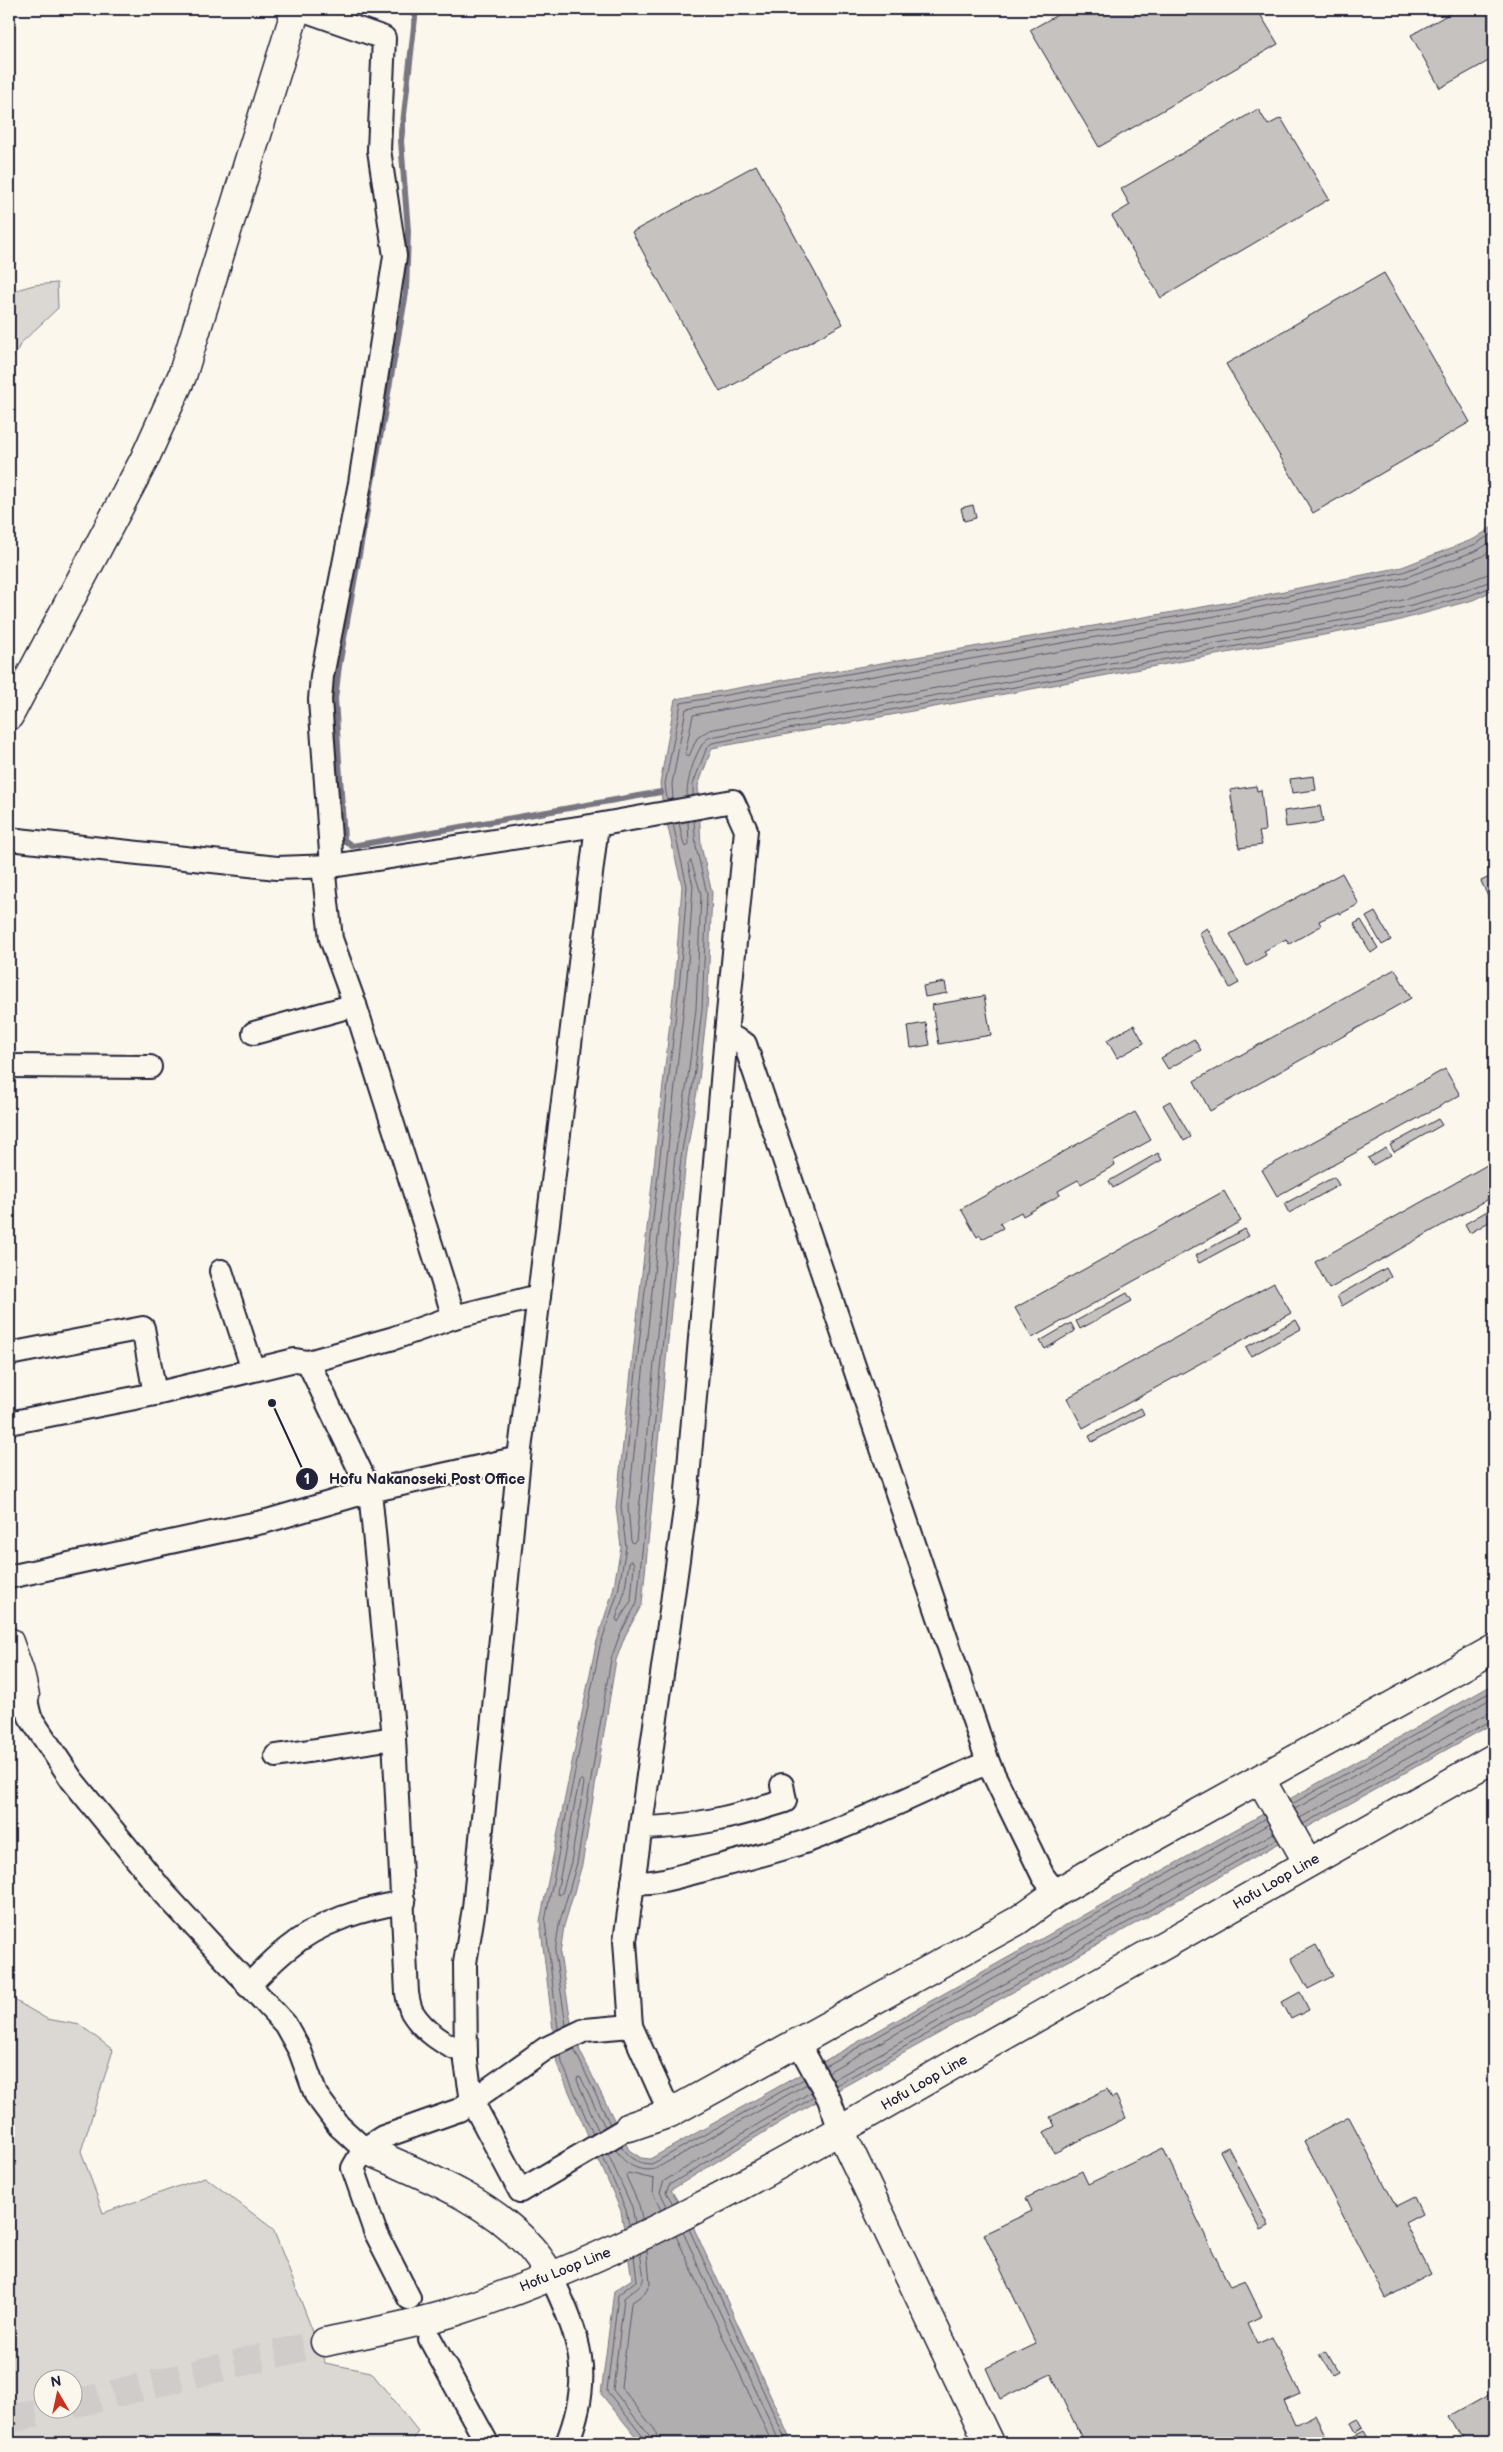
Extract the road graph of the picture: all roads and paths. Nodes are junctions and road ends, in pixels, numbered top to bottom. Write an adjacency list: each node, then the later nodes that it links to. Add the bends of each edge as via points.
1 (296, 9): 3 (street, via 182,376 144,460)
2 (301, 9): 6 (street, via 384,38 379,150 395,256 360,483 322,676 320,700)
3 (9, 716)
4 (597, 825): 6 (street); 9 (street, via 733,801 746,830); 13 (street)
5 (9, 839): 6 (street, via 277,868)
6 (332, 866): 7 (street, via 324,875 331,939)
7 (355, 1005): 8 (street); 14 (street)
8 (254, 1033)
9 (726, 1034): 29 (street, via 745,1044); 32 (street, via 686,1502)
10 (9, 1066): 11 (street)
11 (150, 1066)
12 (221, 1271): 17 (street)
13 (539, 1296): 14 (street); 20 (street)
14 (454, 1318): 16 (street)
15 (9, 1354): 18 (street, via 143,1328)
16 (308, 1362): 17 (street, via 295,1360); 21 (street)
17 (253, 1370): 18 (street)
18 (155, 1394): 19 (street)
19 (9, 1423)
20 (519, 1458): 21 (street); 40 (street, via 474,1908 465,1963)
21 (370, 1491): 22 (street, via 267,1520); 26 (street)
22 (9, 1577)
23 (9, 1642): 25 (street, via 20,1673)
24 (1494, 1649): 30 (street)
25 (17, 1700): 37 (street, via 72,1780 164,1893)
26 (394, 1738): 27 (street); 36 (street)
27 (276, 1756)
28 (1494, 1758): 33 (street, Hofu Loop Line)
29 (989, 1765): 34 (street, via 977,1767 859,1821 809,1840 683,1875); 35 (street, via 1043,1876)
30 (1264, 1784): 33 (street); 35 (street)
31 (782, 1785): 32 (street, via 785,1801 725,1820 675,1828)
32 (640, 1828): 34 (street)
33 (1308, 1863): 44 (street, Hofu Loop Line)
34 (633, 1882): 38 (street, via 625,1941)
35 (1056, 1893): 39 (street, via 1017,1921)
36 (404, 1902): 37 (street, via 353,1913 310,1933 288,1948); 40 (street, via 407,1992 412,2011 422,2024 453,2048)
37 (248, 1986): 45 (street, via 285,2024 300,2051 316,2095 339,2126)
38 (632, 2026): 41 (street, via 585,2030 545,2049); 42 (street)
39 (800, 2046): 42 (street); 44 (street, via 829,2099)
40 (466, 2052): 41 (street)
41 (472, 2101): 43 (street, via 520,2191); 45 (street, via 459,2110 383,2137)
42 (670, 2113): 43 (street)
43 (629, 2127)
44 (840, 2130): 46 (street, Hofu Loop Line, via 621,2246); 52 (street)
45 (364, 2149): 46 (street, via 440,2182 472,2200 513,2230 532,2249); 47 (street, via 353,2168 375,2231)
46 (551, 2276): 49 (street, Hofu Loop Line, via 454,2312 393,2329); 51 (street, via 574,2325 583,2373 579,2404)
47 (409, 2298)
48 (430, 2340): 50 (street)
49 (325, 2342)
50 (487, 2443)
51 (567, 2443)
52 (989, 2443)

